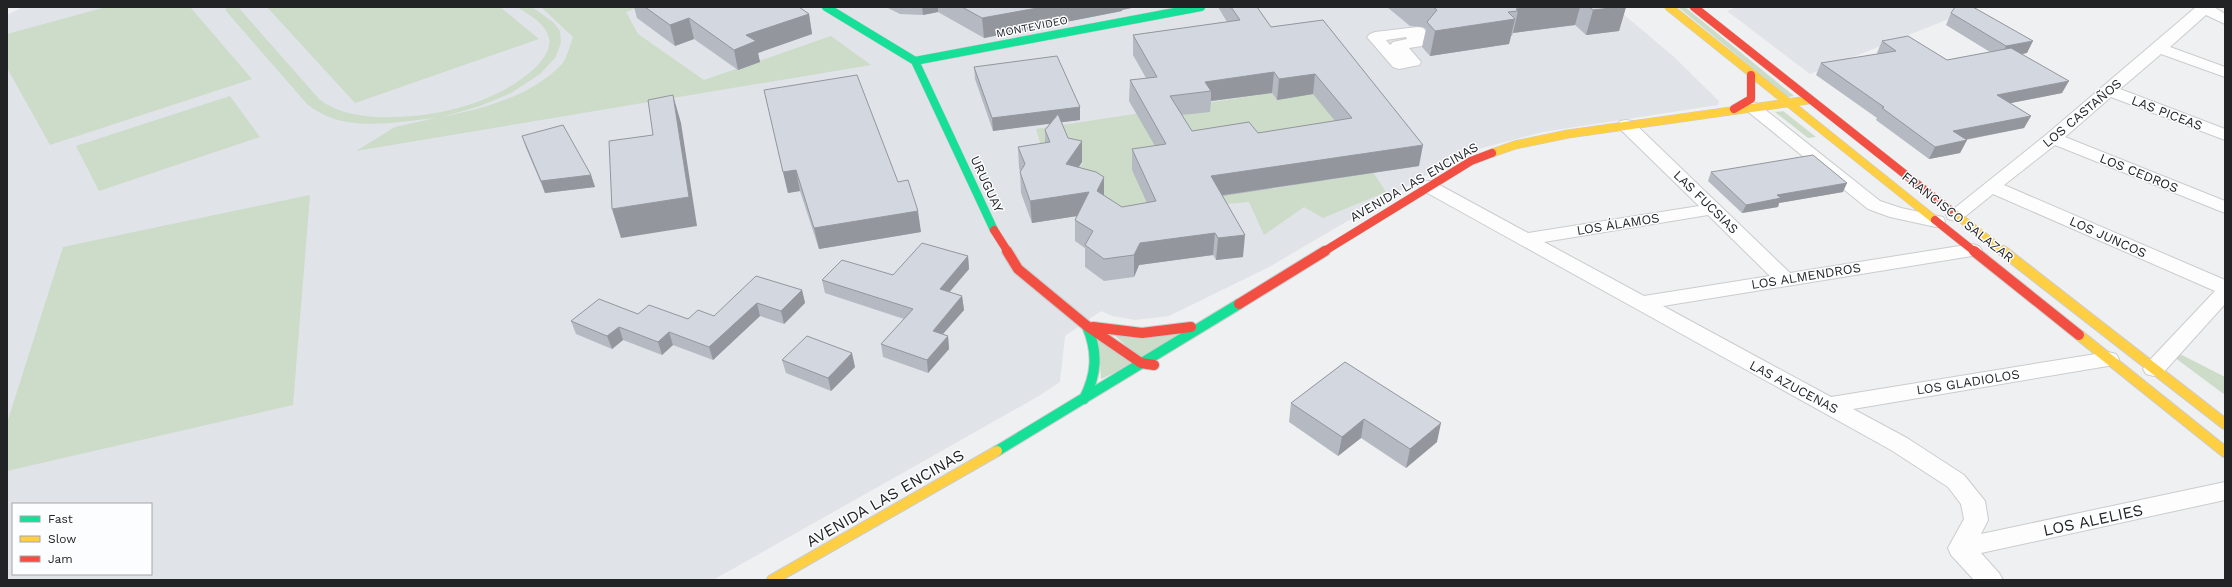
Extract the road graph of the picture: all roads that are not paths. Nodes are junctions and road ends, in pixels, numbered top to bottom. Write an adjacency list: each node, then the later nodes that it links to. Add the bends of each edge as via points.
1 (826, 7): 8 (main road)
2 (1201, 7): 8 (main road, MONTEVIDEO)
3 (1669, 7): 10 (main road, FRANCISCO SALAZAR)
4 (1694, 7): 12 (main road, FRANCISCO SALAZAR)
5 (2205, 8): 6 (street); 7 (street, LOS CASTAÑOS)
6 (2225, 20)
7 (2159, 48): 9 (street); 11 (street, LOS CASTAÑOS)
8 (915, 61): 33 (main road, URUGUAY, via 993,228 1013,262 1026,276)
9 (2225, 72)
10 (1751, 75): 13 (main road, FRANCISCO SALAZAR); 15 (main road, via 1751,99)
11 (2109, 91): 17 (street, LAS PICEAS); 18 (street, LOS CASTAÑOS)
12 (1809, 100): 13 (main road, AVENIDA LAS ENCINAS); 23 (main road, FRANCISCO SALAZAR)
13 (1786, 103): 14 (main road, AVENIDA LAS ENCINAS); 24 (main road, FRANCISCO SALAZAR)
14 (1752, 107): 15 (main road, AVENIDA LAS ENCINAS); 24 (street, FRANCISCO SALAZAR, via 1874,205)
15 (1734, 109): 16 (main road, AVENIDA LAS ENCINAS)
16 (1626, 125): 19 (main road, AVENIDA LAS ENCINAS, via 1515,145 1471,161); 22 (street, LAS FUCSIAS)
17 (2225, 135)
18 (2052, 138): 20 (street, LOS CASTAÑOS); 21 (street, LOS CEDROS)
19 (1428, 186): 25 (street, LAS AZUCENAS); 31 (main road, AVENIDA LAS ENCINAS)
20 (1991, 186): 23 (street, LOS CASTAÑOS); 28 (street, LOS JUNCOS)
21 (2225, 207)
22 (1713, 209): 25 (street, LOS ÁLAMOS); 27 (street, LAS FUCSIAS)
23 (1956, 215): 37 (main road, FRANCISCO SALAZAR)
24 (1936, 221): 26 (main road, FRANCISCO SALAZAR)
25 (1524, 239): 30 (street, LAS AZUCENAS)
26 (1972, 250): 27 (street, LOS ALMENDROS); 35 (main road, FRANCISCO SALAZAR)
27 (1785, 279): 30 (street, LOS ALMENDROS)
28 (2225, 288)
29 (2225, 292): 37 (street)
30 (1639, 303): 39 (street, LAS AZUCENAS)
31 (1220, 315): 32 (main road, AVENIDA LAS ENCINAS); 34 (main road, AVENIDA LAS ENCINAS, via 1208,332)
32 (1206, 323): 33 (main road, via 1150,333 1128,333); 36 (main road, AVENIDA LAS ENCINAS)
33 (1087, 326): 36 (main road, URUGUAY); 38 (main road, via 1096,344 1098,364 1096,376)
34 (1198, 340)
35 (2108, 359): 39 (street, LOS GLADIOLOS); 43 (main road, FRANCISCO SALAZAR)
36 (1141, 363): 36 (main road, via 1156,365 1166,361 1146,373); 38 (main road, AVENIDA LAS ENCINAS)
37 (2154, 369): 40 (main road, FRANCISCO SALAZAR)
38 (1083, 400): 42 (main road, AVENIDA LAS ENCINAS)
39 (1828, 405): 45 (street, LAS AZUCENAS, via 1899,444 1956,481 1973,500 1976,520)
40 (2225, 424)
41 (1050, 431): 42 (main road, AVENIDA LAS ENCINAS)
42 (1012, 442): 46 (main road, AVENIDA LAS ENCINAS)
43 (2225, 452)
44 (2225, 491): 45 (street, LOS ALELIES)
45 (1960, 548): 47 (street)
46 (772, 580)
47 (1990, 580)

